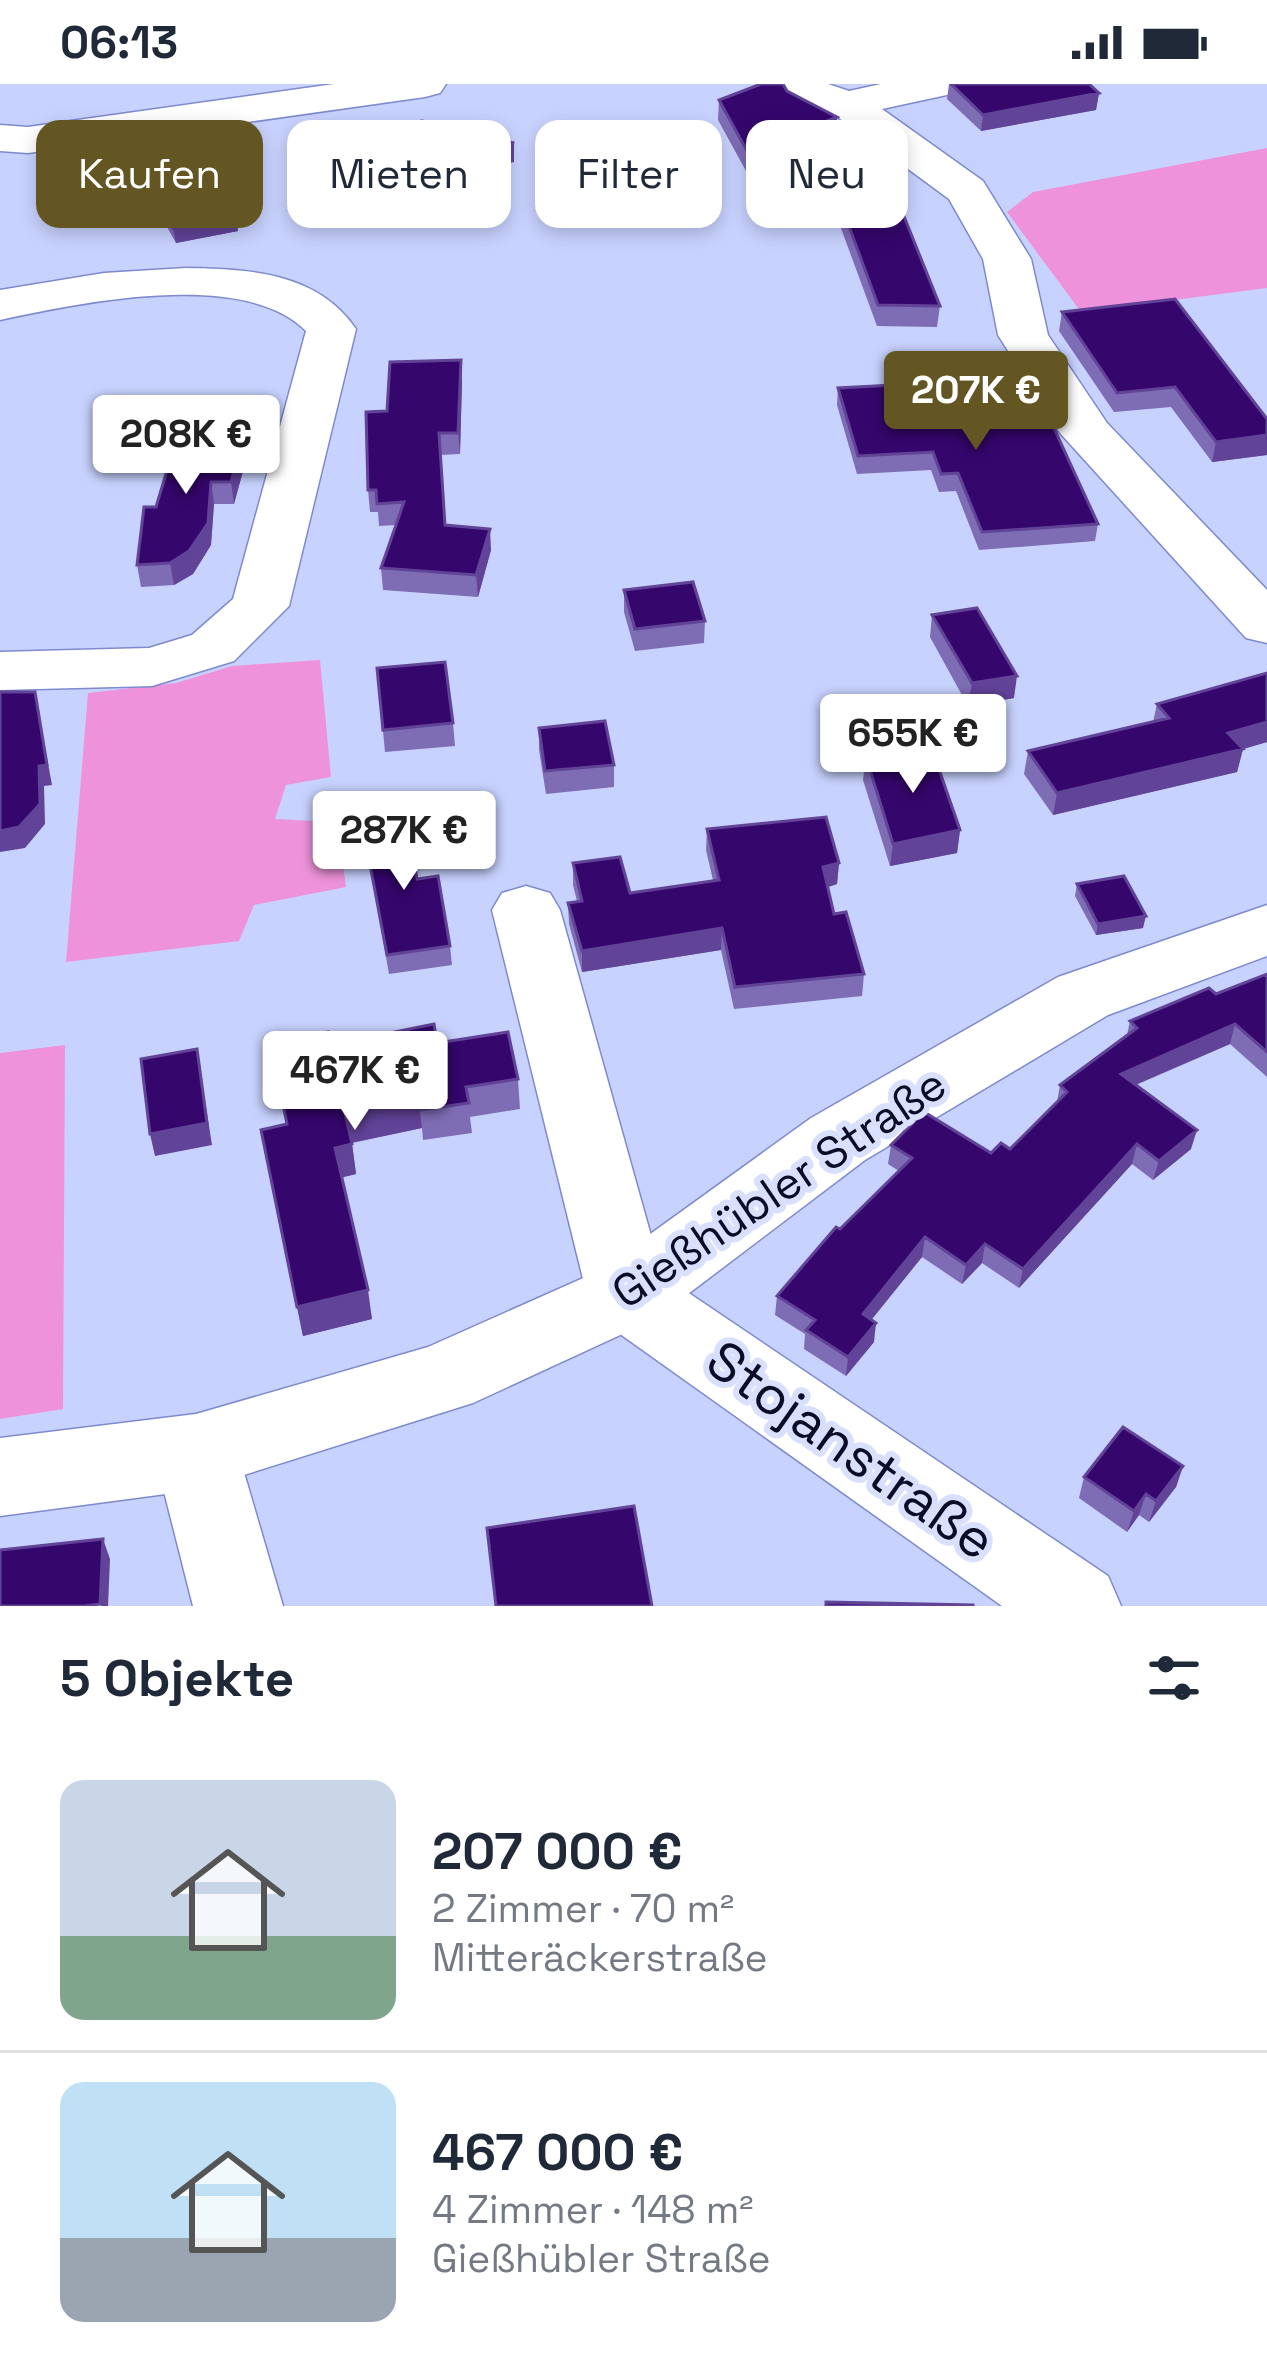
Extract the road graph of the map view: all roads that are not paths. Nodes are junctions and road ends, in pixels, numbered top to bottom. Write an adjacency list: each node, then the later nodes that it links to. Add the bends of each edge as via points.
1 (425, 84): 5 (street)
2 (784, 84): 4 (street)
3 (941, 84): 4 (street)
4 (847, 104): 7 (street, via 967,191 1007,260 1024,335 1087,433)
5 (0, 138)
6 (0, 305): 8 (street, via 43,295 225,285 286,294 331,328 260,606 213,648 152,668)
7 (1267, 625)
8 (0, 671)
9 (526, 910): 11 (street)
10 (1267, 930): 11 (street, Gießhübler Straße, via 1083,996 838,1139)
11 (627, 1294): 12 (street, Gießhübler Straße, via 444,1378); 15 (street, Stojanstraße)
12 (196, 1452): 13 (street, Gießhübler Straße); 14 (street)
13 (0, 1477)
14 (238, 1606)
15 (1076, 1606)

